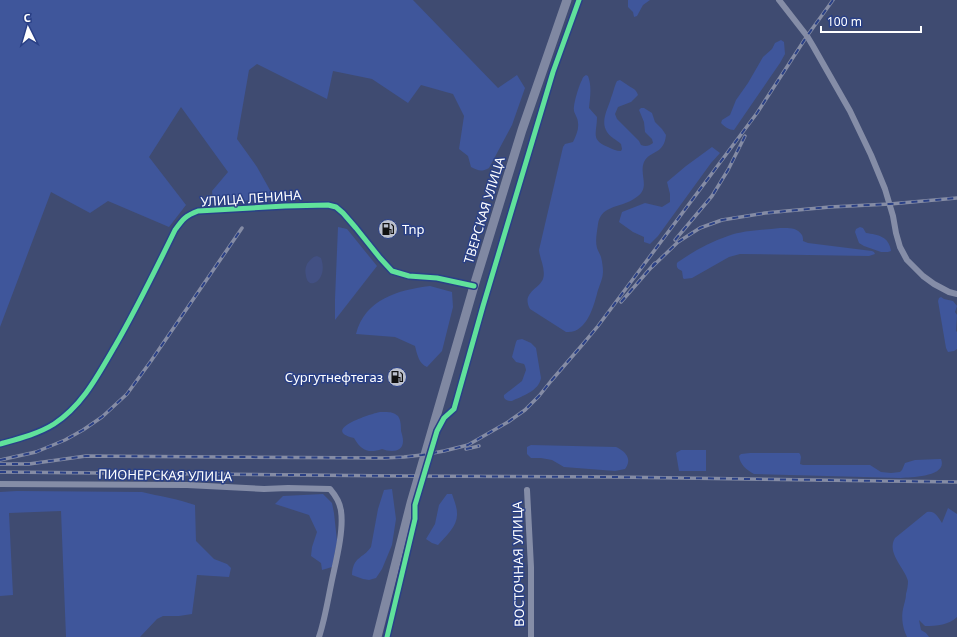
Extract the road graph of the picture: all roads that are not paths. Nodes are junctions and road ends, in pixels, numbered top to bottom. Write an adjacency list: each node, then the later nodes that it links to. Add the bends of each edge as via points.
1 (568, 0): 3 (main road, ТВЕРСКАЯ УЛИЦА, via 522,130)
2 (779, 0): 4 (street, via 807,36 850,111 885,188 900,247 907,260 934,284)
3 (474, 286): 5 (street, УЛИЦА ЛЕНИНА, via 392,271 343,213 328,204 194,213 183,219 175,230 134,313 92,386 78,403 46,428); 9 (main road, ТВЕРСКАЯ УЛИЦА, via 411,503)
4 (957, 294)
5 (0, 444)
6 (0, 484): 8 (street, ПИОНЕРСКАЯ УЛИЦА, via 330,489 339,502 341,524)
7 (527, 490): 10 (street, ВОСТОЧНАЯ УЛИЦА)
8 (319, 637)
9 (377, 637)
10 (531, 637)

